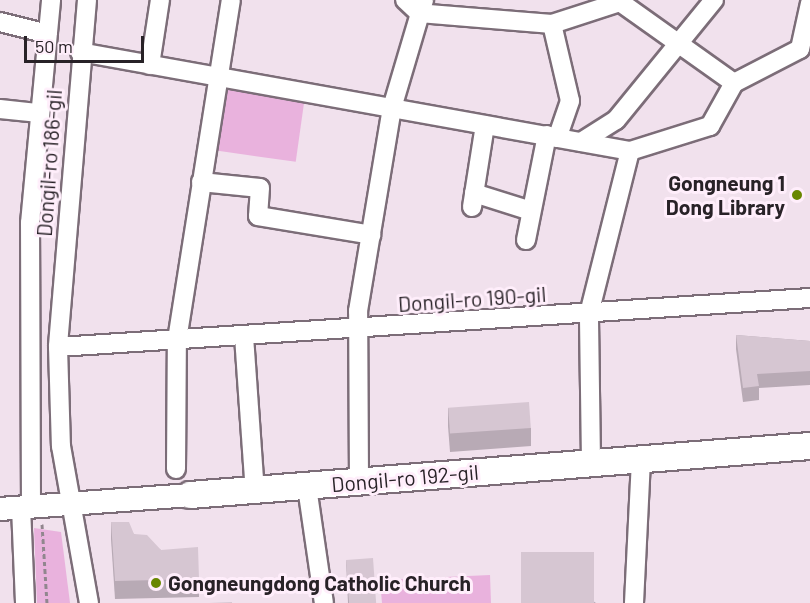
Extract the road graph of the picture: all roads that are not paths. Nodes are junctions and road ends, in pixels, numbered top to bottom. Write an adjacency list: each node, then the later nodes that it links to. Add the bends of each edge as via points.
1 (51, 0): 12 (street)
2 (87, 0): 14 (street, Dongil-ro 186-gil)
3 (160, 0): 15 (street)
4 (231, 0): 16 (street)
5 (405, 0): 8 (street)
6 (714, 0): 13 (street, via 702,8)
7 (810, 3): 17 (street, via 800,49)
8 (422, 6): 11 (street); 18 (street)
9 (588, 6): 11 (street); 13 (street, via 620,2)
10 (0, 22): 12 (street)
11 (552, 24): 22 (street, via 570,101)
12 (48, 34): 20 (street)
13 (681, 45): 17 (street); 23 (street, via 616,120)
14 (80, 52): 15 (street); 34 (street, Dongil-ro 186-gil)
15 (150, 65): 16 (street)
16 (219, 77): 18 (street); 25 (street)
17 (734, 83): 24 (street, via 710,126)
18 (393, 108): 21 (street); 27 (street)
19 (0, 109): 20 (street)
20 (37, 113): 44 (street, via 30,223)
21 (485, 125): 22 (street); 26 (street, via 473,200)
22 (552, 137): 23 (street); 26 (street)
23 (581, 142): 24 (street)
24 (630, 151): 30 (street)
25 (201, 183): 27 (street, via 260,188 258,216); 33 (street)
26 (528, 210): 28 (street)
27 (371, 235): 31 (street)
28 (526, 240)
29 (810, 298): 30 (street, Dongil-ro 190-gil)
30 (589, 314): 31 (street, Dongil-ro 190-gil); 37 (street)
31 (358, 329): 32 (street, Dongil-ro 190-gil); 39 (street)
32 (244, 336): 33 (street, Dongil-ro 190-gil); 41 (street)
33 (177, 340): 34 (street, Dongil-ro 190-gil); 38 (street)
34 (58, 347): 43 (street, via 61,446)
35 (810, 446): 36 (main road, Dongil-ro 192-gil)
36 (641, 459): 37 (main road, Dongil-ro 192-gil); 48 (street)
37 (591, 462): 39 (main road, Dongil-ro 192-gil)
38 (176, 469)
39 (359, 480): 40 (main road, Dongil-ro 192-gil)
40 (307, 487): 41 (main road, Dongil-ro 192-gil); 47 (street)
41 (255, 493): 42 (main road, Dongil-ro 192-gil)
42 (190, 495): 43 (street, Dongil-ro 192-gil)
43 (69, 504): 44 (street, Dongil-ro 192-gil); 46 (street)
44 (23, 511): 45 (street)
45 (25, 603)
46 (89, 603)
47 (324, 603)
48 (634, 603)

